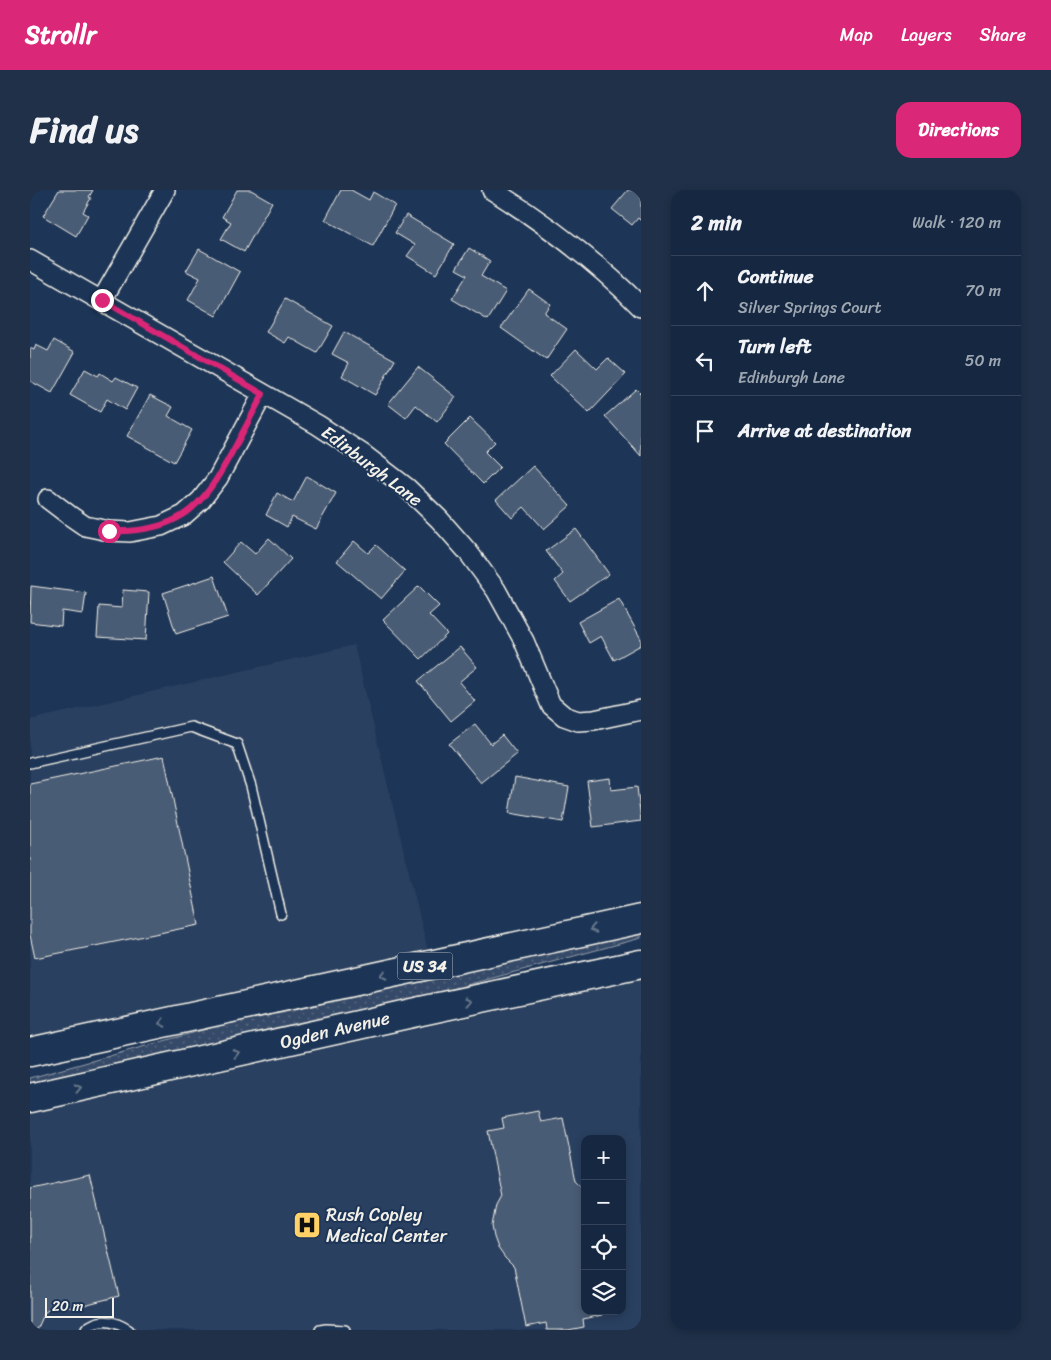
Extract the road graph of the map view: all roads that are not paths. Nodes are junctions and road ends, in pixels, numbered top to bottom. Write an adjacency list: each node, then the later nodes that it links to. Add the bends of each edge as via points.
1 (165, 190): 4 (street)
2 (493, 190): 5 (street, via 581,253)
3 (30, 260): 4 (street, Edinburgh Lane)
4 (102, 300): 6 (street, Edinburgh Lane)
5 (641, 307)
6 (263, 394): 7 (street, via 218,478 184,515 160,526 130,532 109,531 84,526); 8 (street, Edinburgh Lane, via 364,454 439,519 496,590 524,641 551,705 564,716 578,721 594,720)
7 (48, 499)
8 (641, 710)
9 (30, 762): 10 (lane, via 191,727 236,744 251,786)
10 (281, 914)
11 (641, 919): 13 (main road, US 34, one-way to 13)
12 (641, 964): 14 (main road, Ogden Avenue / US 34, one-way to 12)
13 (30, 1052)
14 (30, 1098)
15 (86, 1328): 16 (lane, via 107,1320)
16 (129, 1330)
17 (320, 1330): 18 (lane)
18 (345, 1330)

